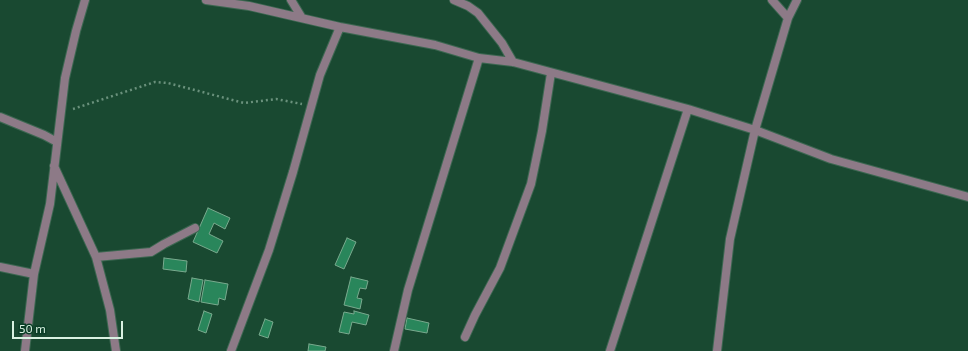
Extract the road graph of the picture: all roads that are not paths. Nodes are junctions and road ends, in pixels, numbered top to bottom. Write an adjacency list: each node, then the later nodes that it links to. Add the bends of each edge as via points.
1 (85, 0): 17 (street, via 65,78)
2 (206, 0): 8 (street, via 249,6)
3 (291, 0): 8 (street)
4 (454, 0): 7 (street)
5 (772, 0): 9 (street)
6 (797, 0): 9 (street)
7 (468, 3): 12 (street, via 502,43)
8 (302, 18): 10 (street)
9 (788, 18): 16 (street)
10 (340, 27): 11 (street, via 436,45); 27 (street, via 310,106 269,250)
11 (479, 58): 12 (street); 28 (street, via 408,290)
12 (513, 62): 13 (street)
13 (551, 73): 14 (street); 24 (street, via 531,184 500,268)
14 (688, 109): 16 (street); 29 (street)
15 (0, 117): 17 (street)
16 (755, 130): 19 (street, via 831,159); 30 (street, via 730,239)
17 (57, 142): 18 (street)
18 (54, 166): 21 (street); 23 (street, via 50,204)
19 (968, 197)
20 (195, 228): 21 (street, via 151,252)
21 (96, 257): 26 (street, via 110,310)
22 (0, 267): 23 (street)
23 (34, 274): 25 (street)
24 (465, 337)
25 (25, 351)
26 (116, 351)
27 (231, 351)
28 (394, 351)
29 (610, 351)
30 (717, 351)

